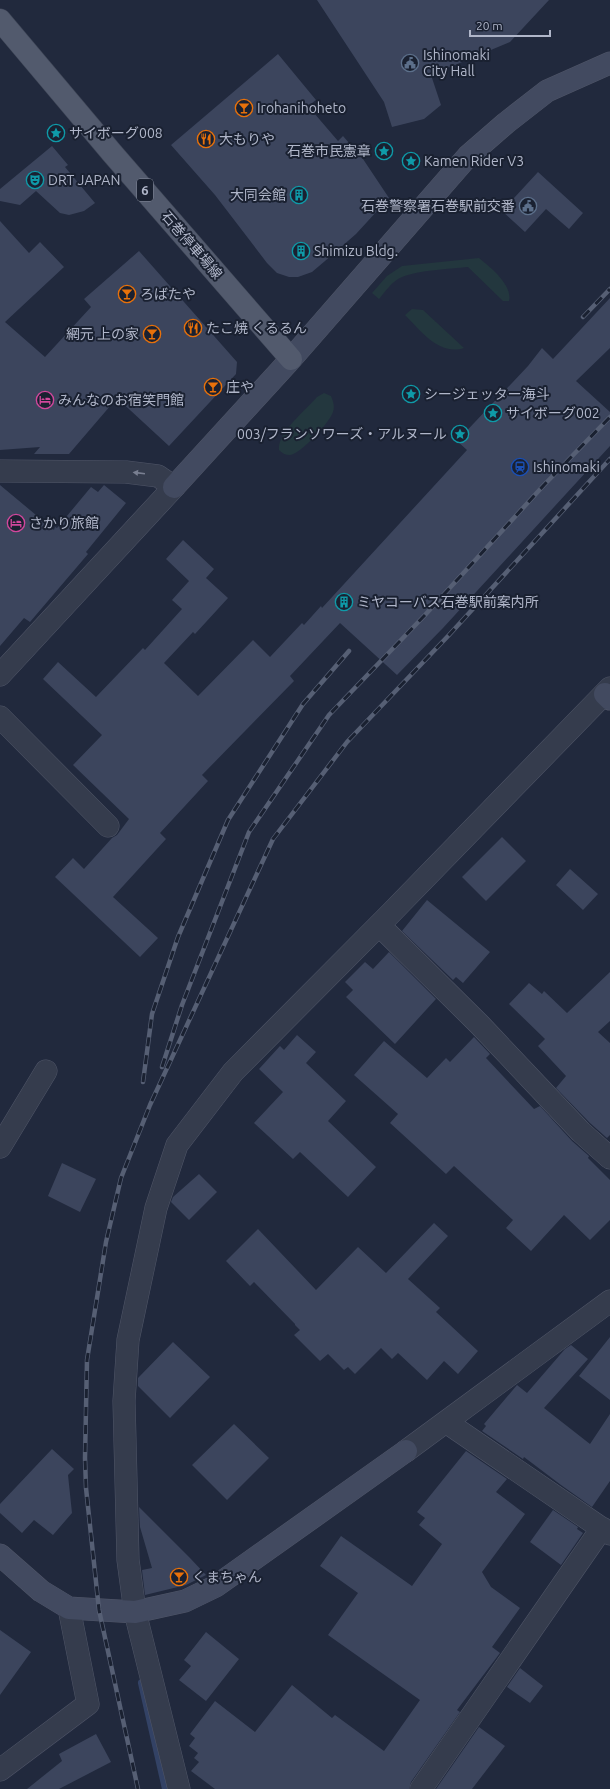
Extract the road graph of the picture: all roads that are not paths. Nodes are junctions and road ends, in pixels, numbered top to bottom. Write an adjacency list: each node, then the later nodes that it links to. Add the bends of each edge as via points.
1 (0, 20): 3 (main road, 石巻停車場線 / 6)
2 (610, 63): 3 (street, via 547,91 468,156)
3 (291, 359): 5 (street)
4 (0, 471): 5 (street, one-way to 4, via 158,476 126,472)
5 (174, 487): 6 (street)
6 (0, 675)
7 (608, 694): 10 (street)
8 (0, 717): 9 (street)
9 (108, 826)
10 (379, 925): 13 (street, via 480,1025 581,1132); 19 (street, via 233,1072 177,1145 156,1208 128,1340 124,1401 128,1560)
11 (46, 1071): 12 (street)
12 (0, 1147)
13 (610, 1158)
14 (610, 1301): 15 (street)
15 (446, 1422): 16 (street); 19 (street, via 210,1590 185,1601)
16 (606, 1531): 22 (street)
17 (0, 1555): 18 (street, via 41,1591)
18 (68, 1608): 19 (street); 20 (street, via 88,1704)
19 (135, 1612): 21 (street)
20 (0, 1770)
21 (179, 1789)
22 (421, 1789)

